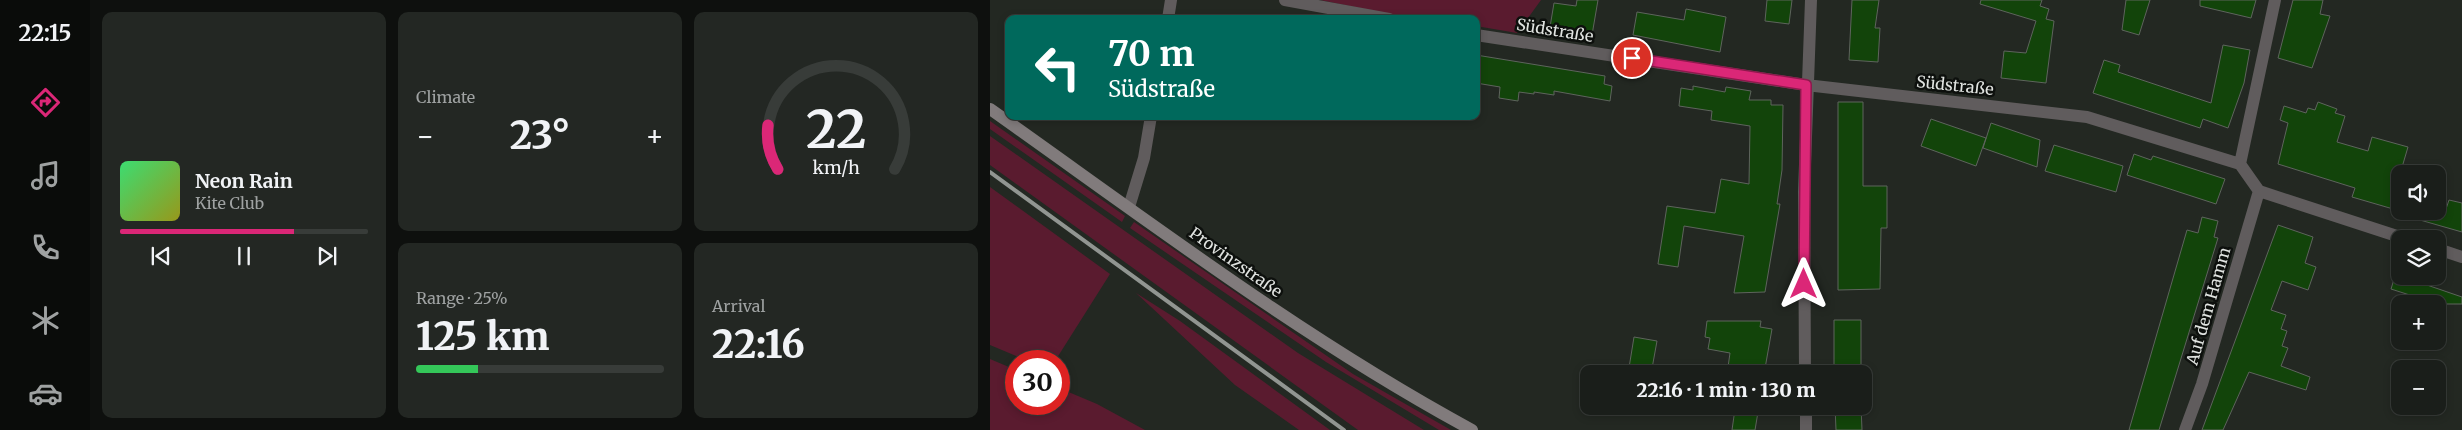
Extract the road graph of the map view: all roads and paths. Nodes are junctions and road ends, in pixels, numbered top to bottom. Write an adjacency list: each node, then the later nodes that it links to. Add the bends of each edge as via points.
1 (1171, 0): 5 (street)
2 (1285, 0): 6 (street)
3 (1810, 0): 8 (street)
4 (2275, 0): 13 (street)
5 (1169, 15)
6 (1367, 15)
7 (1480, 36): 8 (street, Südstraße)
8 (1806, 85): 13 (street, Südstraße, via 2069,113); 19 (street)
9 (990, 109): 10 (main road, Provinzstraße)
10 (1005, 120)
11 (1005, 120): 15 (main road, Provinzstraße)
12 (1150, 120): 15 (street, via 1144,158)
13 (2240, 164): 14 (street)
14 (2259, 191): 16 (street); 23 (street, Auf dem Hamm, via 2202,384)
15 (1129, 208): 21 (main road, Provinzstraße, via 1340,352)
16 (2391, 234)
17 (2446, 252): 18 (street)
18 (2462, 257)
19 (1805, 365)
20 (1806, 415): 22 (street)
21 (1472, 430)
22 (1806, 430)
23 (2185, 430)

